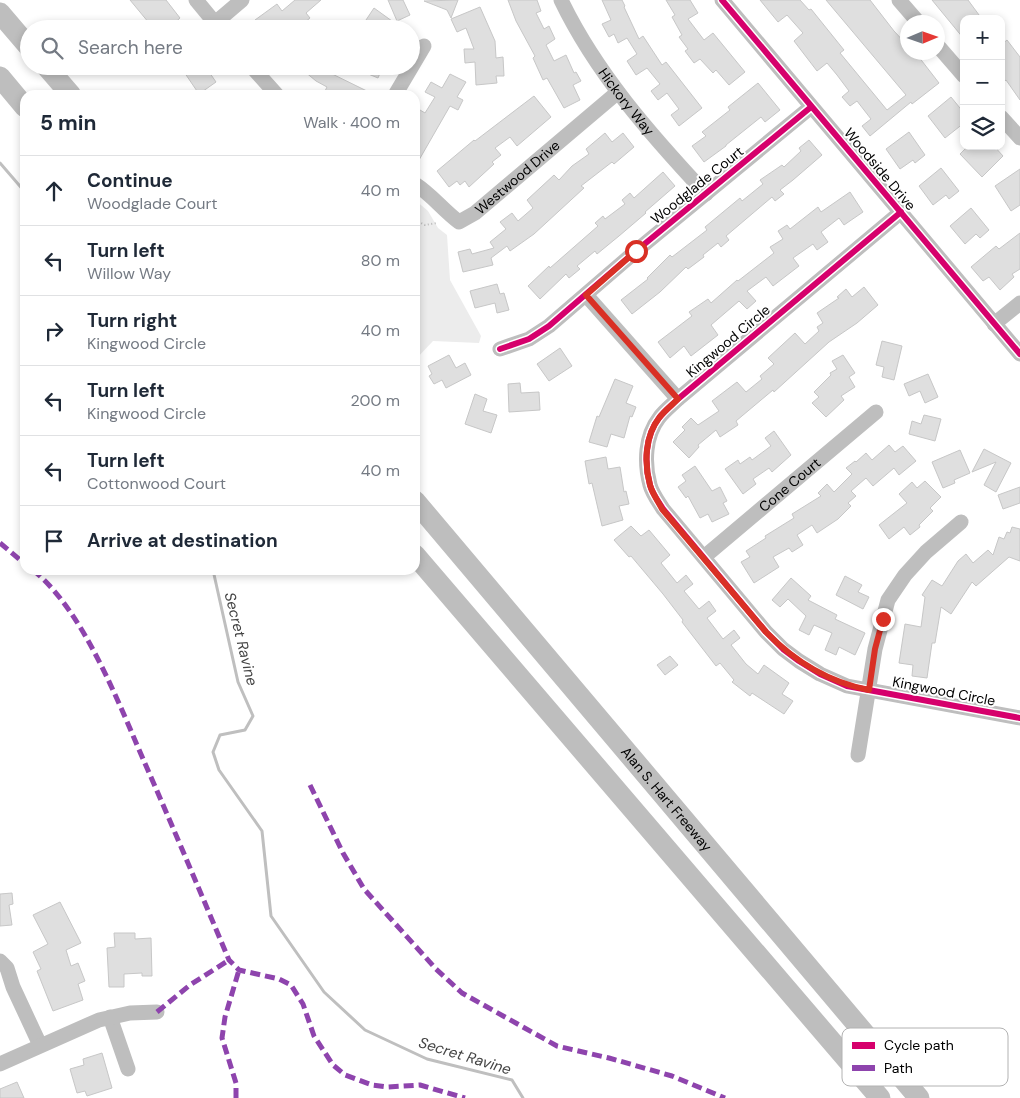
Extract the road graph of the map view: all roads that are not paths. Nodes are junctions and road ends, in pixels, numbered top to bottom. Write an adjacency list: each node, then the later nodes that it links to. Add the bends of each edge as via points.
1 (196, 0): 8 (street)
2 (242, 0): 9 (street)
3 (561, 0): 22 (street, Hickory Way, via 581,38)
4 (722, 0): 24 (street, Woodside Drive)
5 (899, 0): 7 (street)
6 (0, 13): 10 (highway)
7 (912, 15)
8 (213, 20)
9 (224, 20)
10 (20, 36)
11 (424, 46): 12 (street)
12 (420, 53)
13 (945, 54): 14 (street)
14 (960, 71)
15 (54, 75): 19 (highway)
16 (259, 75): 20 (street)
17 (407, 75): 21 (street)
18 (0, 77): 23 (highway)
19 (67, 90)
20 (273, 90)
21 (398, 90)
22 (618, 92): 27 (street, Westwood Drive, via 459,222); 28 (street, Hickory Way)
23 (13, 97)
24 (811, 106): 28 (street, Woodglade Court); 29 (street, Woodside Drive)
25 (1005, 121): 26 (street)
26 (1020, 138)
27 (420, 188)
28 (706, 194): 30 (street, Woodglade Court)
29 (901, 212): 32 (street, Woodside Drive); 35 (street, Kingwood Circle)
30 (586, 295): 33 (street, Woodglade Court, via 529,339); 35 (street)
31 (1020, 303): 32 (street)
32 (994, 324): 34 (street, Woodside Drive)
33 (500, 348)
34 (1020, 354)
35 (678, 399): 39 (street, Kingwood Circle, via 659,418 650,434 647,470 650,487 662,509)
36 (876, 412): 39 (street, Cone Court)
37 (420, 507): 47 (highway, Alan S. Hart Freeway)
38 (961, 522): 41 (street, via 905,574 888,600 875,649)
39 (704, 558): 41 (street, Kingwood Circle, via 783,650 820,674 848,686)
40 (420, 561): 49 (highway)
41 (869, 690): 42 (street, Kingwood Circle); 43 (street)
42 (1020, 718)
43 (858, 755)
44 (0, 961): 48 (street, via 7,968)
45 (157, 1012): 46 (street)
46 (110, 1017): 48 (street); 51 (street)
47 (860, 1028)
48 (40, 1046): 50 (street)
49 (842, 1054)
50 (0, 1064)
51 (128, 1069)
52 (870, 1086): 54 (highway)
53 (909, 1086): 55 (highway, Alan S. Hart Freeway)
54 (880, 1098)
55 (919, 1098)

